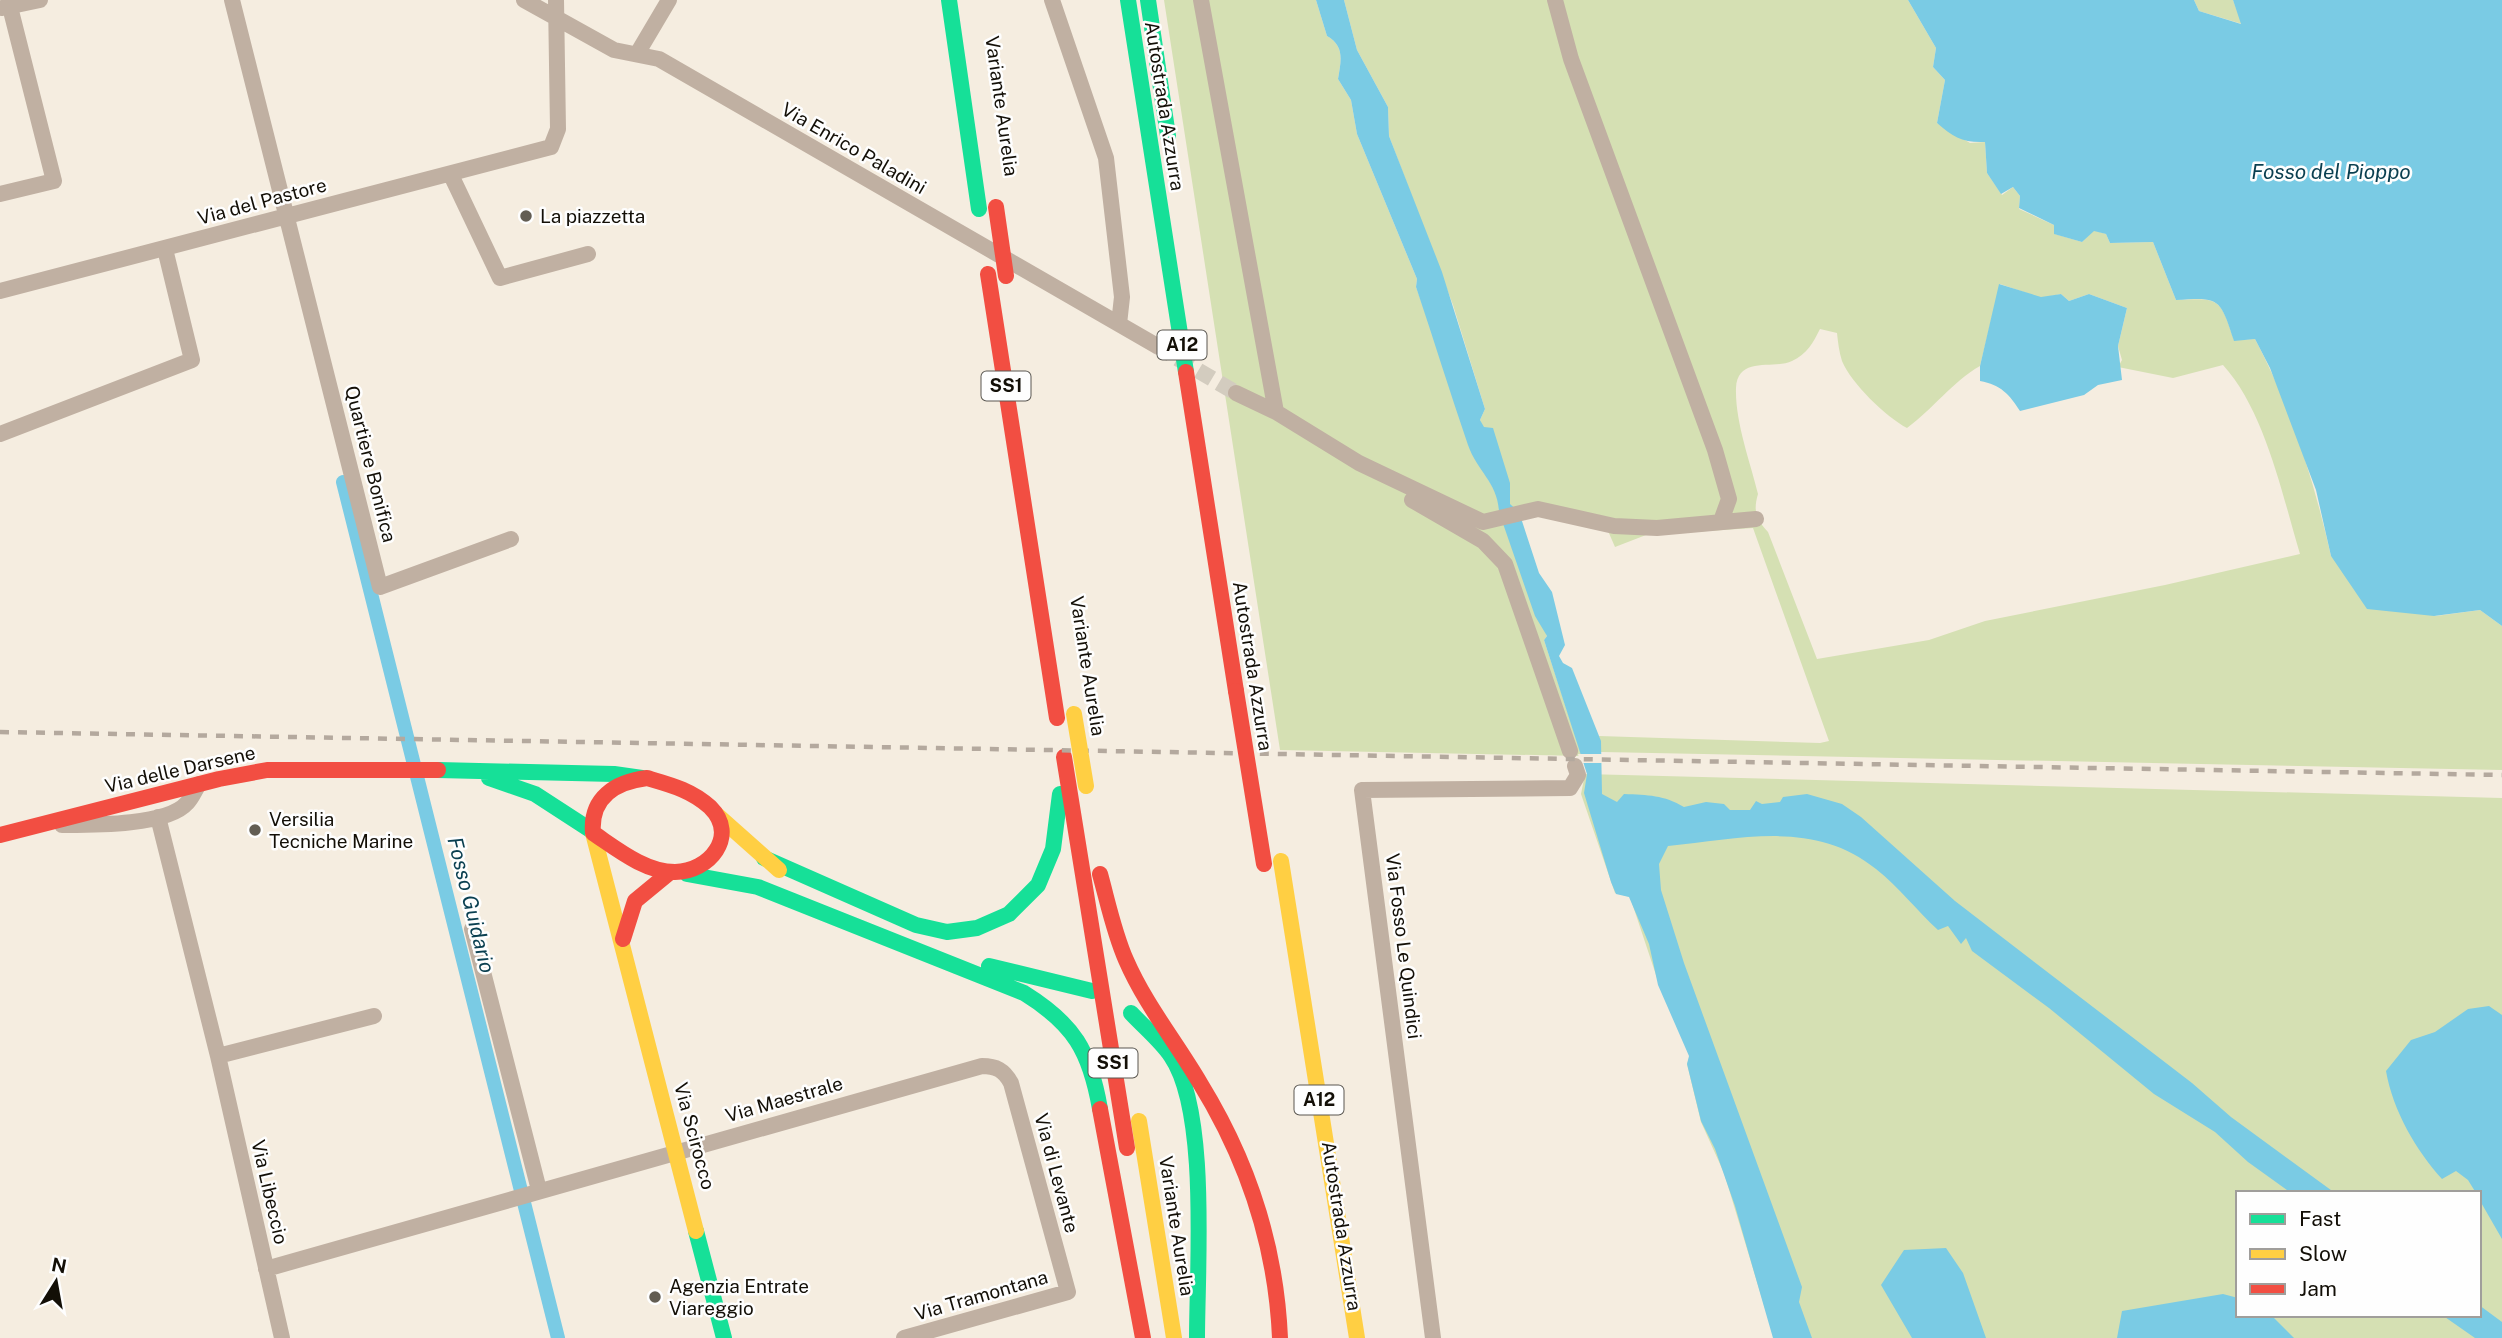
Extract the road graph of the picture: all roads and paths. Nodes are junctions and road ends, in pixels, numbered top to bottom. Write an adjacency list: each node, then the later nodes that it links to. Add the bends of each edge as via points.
1 (40, 0): 13 (street)
2 (232, 0): 21 (street)
3 (524, 0): 14 (street, Via Enrico Paladini)
4 (556, 0): 14 (street)
5 (668, 0): 15 (street)
6 (949, 0): 41 (main road, Variante Aurelia / SS1, via 988,274)
7 (965, 0): 16 (main road, Variante Aurelia)
8 (1052, 0): 26 (street, via 1106,158 1122,297)
9 (1128, 0): 49 (main road, Autostrada Azzurra / A12, bridge)
10 (1148, 0): 17 (main road, Autostrada Azzurra)
11 (1201, 0): 30 (street)
12 (1555, 0): 35 (street, via 1580,85 1715,450 1729,499)
13 (5, 8): 19 (street, via 54,181)
14 (556, 18): 15 (street, Via Enrico Paladini, via 614,50); 18 (street, Via del Pastore, via 558,137 551,147)
15 (637, 54): 26 (street, Via Enrico Paladini, via 659,59)
16 (984, 124)
17 (1170, 150)
18 (451, 175): 21 (street, Via del Pastore); 23 (street, via 500,278)
19 (0, 194)
20 (995, 200): 24 (main road, bridge)
21 (286, 216): 22 (street, Via del Pastore); 36 (street, Quartiere Bonifica, via 380,587)
22 (165, 248): 25 (street, Via del Pastore); 31 (street, via 192,360)
23 (588, 254)
24 (1007, 283)
25 (0, 291)
26 (1119, 324): 27 (street, Via Enrico Paladini)
27 (1157, 346)
28 (1236, 393): 30 (street)
29 (1024, 399): 33 (main road, SS1)
30 (1276, 412): 32 (street)
31 (0, 435)
32 (1339, 451): 35 (street, via 1483,522 1538,509 1614,526 1657,528); 76 (street, Via Fosso Le Quindici, via 1344,462 1483,541 1505,564 1578,775 1570,788 1362,790)
33 (1041, 508)
34 (1756, 519): 35 (street)
35 (1721, 521)
36 (511, 539)
37 (1073, 707): 41 (main road, Variante Aurelia / SS1, bridge)
38 (456, 771): 39 (main road, Via delle Darsene); 40 (main road, Via delle Darsene, via 279,769); 45 (main road, Via delle Darsene, via 523,789)
39 (642, 778): 42 (main road, via 680,788 702,800); 45 (main road, via 602,796 593,813)
40 (199, 784): 43 (street, via 188,803); 44 (main road, Via delle Darsene)
41 (1072, 787): 48 (main road, via 1038,885 1009,914 977,928 943,931 916,925); 52 (main road, Variante Aurelia / SS1); 71 (main road, Variante Aurelia / SS1)
42 (717, 816): 48 (main road); 51 (main road, via 722,830 718,850 708,863)
43 (158, 817): 44 (street, via 94,825); 60 (street, Via Libeccio)
44 (38, 824): 46 (main road, Via delle Darsene)
45 (592, 832): 50 (main road, via 629,859); 55 (main road, Via Scirocco)
46 (0, 835)
47 (1280, 855): 75 (main road, Autostrada Azzurra / A12)
48 (764, 858): 54 (main road, via 809,891)
49 (1265, 871)
50 (669, 873): 51 (main road); 55 (main road, Via Scirocco, via 644,890 631,906)
51 (687, 873): 54 (main road, via 758,887)
52 (1100, 874): 72 (main road, Variante Aurelia / SS1); 74 (main road, via 1129,968 1201,1084 1249,1182 1269,1256)
53 (472, 929): 63 (street)
54 (898, 941): 56 (main road)
55 (622, 944): 62 (main road, Via Scirocco)
56 (935, 955): 57 (main road); 69 (main road, via 1029,1013 1074,1067 1091,1122); 70 (main road, via 1045,1006 1072,1031 1086,1052 1097,1086)
57 (1092, 991)
58 (1131, 1013): 73 (main road, via 1172,1057 1190,1101 1196,1146)
59 (374, 1016): 60 (street)
60 (218, 1056): 64 (street, Via Libeccio)
61 (1000, 1069): 62 (street, Via Maestrale, via 982,1066); 65 (street, Via di Levante, via 1011,1083)
62 (678, 1151): 63 (street, Via Maestrale); 67 (main road, Via Scirocco)
63 (536, 1190): 64 (street, Via Maestrale)
64 (266, 1269): 66 (street, Via Libeccio)
65 (1068, 1292): 68 (street, Via Tramontana)
66 (282, 1338)
67 (724, 1338)
68 (904, 1338)
69 (1129, 1338)
70 (1143, 1338)
71 (1156, 1338)
72 (1174, 1338)
73 (1197, 1338)
74 (1280, 1338)
75 (1357, 1338)
76 (1433, 1338)

